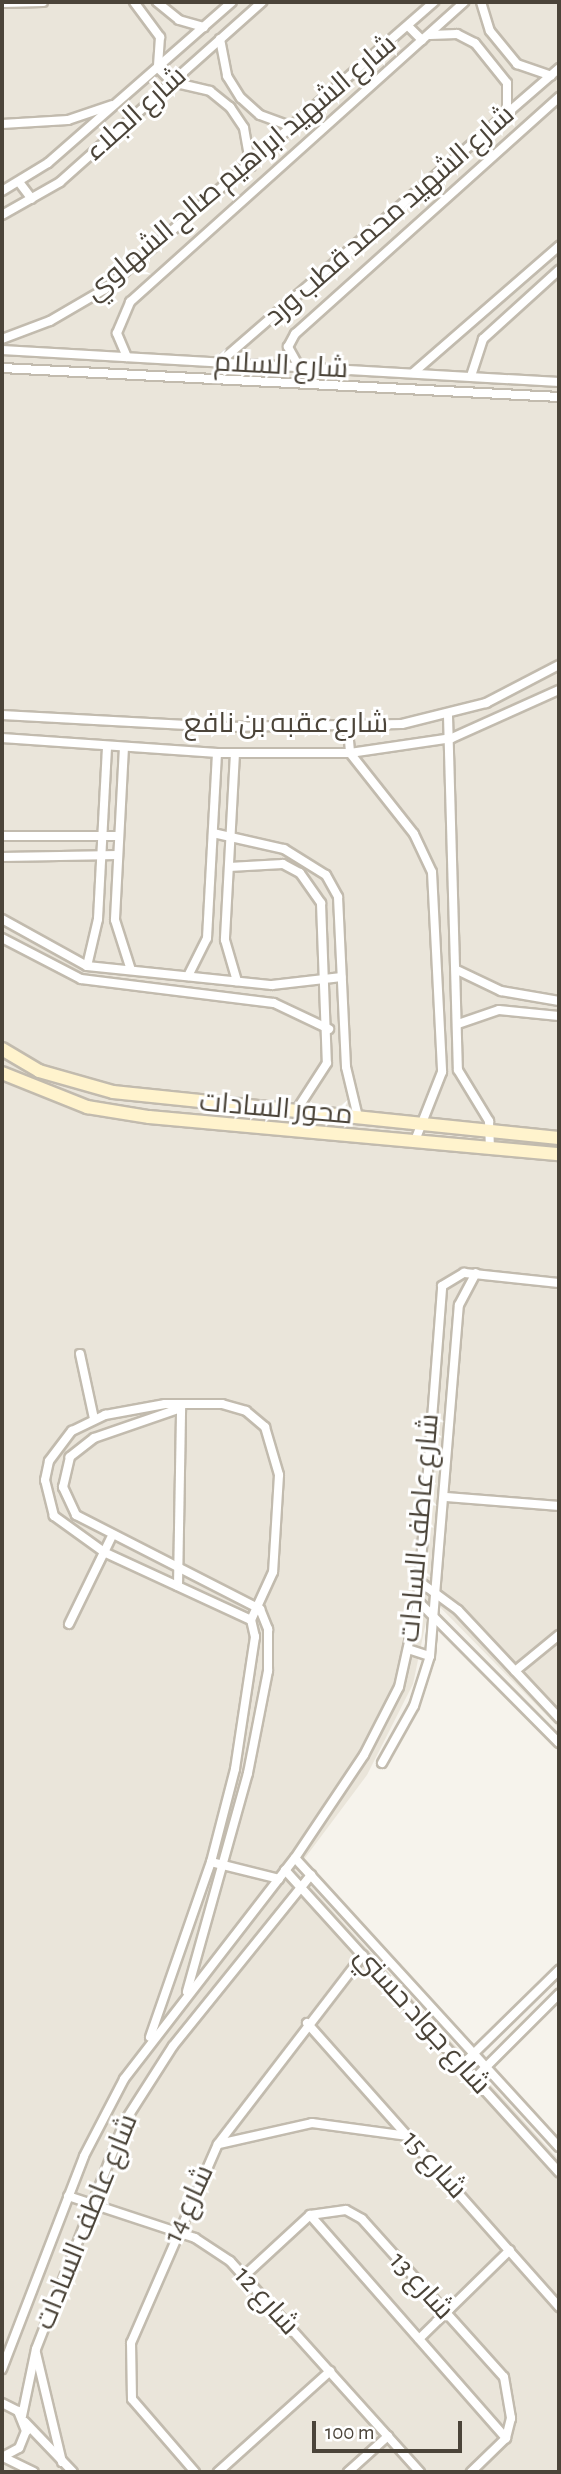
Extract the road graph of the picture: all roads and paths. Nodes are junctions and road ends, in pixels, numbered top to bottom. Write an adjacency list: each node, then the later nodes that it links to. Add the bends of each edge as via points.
1 (43, 2): 9 (street)
2 (134, 2): 14 (street, via 160,37)
3 (157, 2): 11 (street, via 179,20)
4 (233, 2): 11 (street, شارع الجلاء)
5 (262, 2): 13 (street, شارع الجلاء)
6 (434, 2): 10 (street, شارع الشهيد ابراهيم صالح الشهاوي)
7 (464, 2): 12 (street, شارع الشهيد ابراهيم صالح الشهاوي)
8 (481, 2): 16 (street, via 490,31 517,64)
9 (2, 3)
10 (408, 26): 12 (street); 22 (street, شارع الشهيد ابراهيم صالح الشهاوي)
11 (204, 27): 14 (street, شارع الجلاء)
12 (425, 38): 20 (street, via 447,33 475,43 507,83); 32 (street, شارع الشهيد ابراهيم صالح الشهاوي, via 130,302 117,333)
13 (220, 39): 17 (street, شارع الجلاء); 22 (street, via 227,76 241,98 271,121)
14 (159, 68): 17 (street); 19 (street, شارع الجلاء)
15 (559, 68): 16 (street, شارع الشهيد محمد قطب ورد)
16 (551, 76): 20 (street, شارع الشهيد محمد قطب ورد)
17 (172, 82): 23 (street, via 209,91 230,107 248,140); 26 (street, شارع الجلاء)
18 (559, 97): 34 (street, شارع الشهيد محمد قطب ورد, via 295,334 289,354)
19 (124, 99): 21 (street, via 68,120); 24 (street, شارع الجلاء)
20 (507, 115): 33 (street, شارع الشهيد محمد قطب ورد)
21 (2, 124)
22 (295, 128): 23 (street, شارع الشهيد ابراهيم صالح الشهاوي)
23 (251, 166): 30 (street, شارع الشهيد ابراهيم صالح الشهاوي, via 105,289 50,321)
24 (19, 182): 25 (street, شارع الجلاء); 26 (street)
25 (2, 191)
26 (32, 200): 27 (street, شارع الجلاء)
27 (2, 215)
28 (559, 246): 36 (street)
29 (559, 270): 37 (street, via 483,339)
30 (2, 339)
31 (2, 349): 32 (street, شارع السلام)
32 (127, 357): 33 (street, شارع السلام)
33 (220, 362): 34 (street, شارع السلام)
34 (300, 366): 36 (street, شارع السلام)
35 (2, 368): 39 (street, شارع السلام)
36 (413, 373): 37 (street, شارع السلام)
37 (471, 376): 38 (street, شارع السلام)
38 (559, 382)
39 (559, 397)
40 (559, 666): 43 (street, شارع عقبه بن نافع)
41 (559, 690): 46 (street, شارع عقبه بن نافع)
42 (2, 715): 44 (street, شارع عقبه بن نافع)
43 (448, 716): 44 (street, شارع عقبه بن نافع); 46 (street)
44 (348, 729): 51 (street)
45 (2, 738): 47 (street, شارع عقبه بن نافع)
46 (453, 738): 51 (street, شارع عقبه بن نافع); 65 (street)
47 (107, 746): 48 (street, شارع عقبه بن نافع); 54 (street)
48 (124, 747): 49 (street, شارع عقبه بن نافع); 56 (street)
49 (217, 753): 50 (street, شارع عقبه بن نافع); 52 (street)
50 (235, 753): 51 (street, شارع عقبه بن نافع); 53 (street)
51 (350, 754): 78 (street, via 414,834 432,872 442,1072)
52 (213, 833): 53 (street); 66 (street, via 207,938)
53 (231, 834): 60 (street); 68 (street, via 307,858 326,875 338,897)
54 (103, 835): 55 (street); 56 (street); 57 (street)
55 (2, 836)
56 (120, 836): 58 (street)
57 (102, 855): 58 (street); 59 (street); 63 (street, via 98,919)
58 (118, 855): 64 (street, via 117,938)
59 (2, 857)
60 (229, 867): 67 (street, via 283,864 313,886 321,903); 69 (street, via 225,940)
61 (2, 919): 63 (street)
62 (2, 938): 73 (street, via 81,979 274,1003)
63 (87, 966): 64 (street)
64 (131, 970): 66 (street)
65 (457, 970): 70 (street, via 500,991); 72 (street)
66 (188, 976): 69 (street)
67 (326, 977): 68 (street); 69 (street, via 291,986); 73 (street)
68 (342, 977): 77 (street, via 348,1084)
69 (237, 981)
70 (559, 1001)
71 (559, 1016): 72 (street, via 499,1010)
72 (457, 1024): 79 (street, via 460,1077)
73 (329, 1029): 76 (street, via 321,1081)
74 (2, 1049): 76 (street, محور السادات, via 39,1071 113,1092)
75 (2, 1073): 81 (street, محور السادات, via 87,1107)
76 (296, 1111): 77 (street, محور السادات)
77 (358, 1117): 78 (street, محور السادات)
78 (418, 1125): 79 (street, محور السادات); 81 (street)
79 (492, 1130): 80 (street, محور السادات); 82 (street)
80 (559, 1138)
81 (414, 1143): 82 (street, محور السادات)
82 (490, 1149): 83 (street, محور السادات)
83 (559, 1154)
84 (476, 1273): 85 (street); 89 (street, شارع عاطف السادات, via 459,1305); 94 (street, شارع عاطف السادات, via 452,1277 439,1297)
85 (559, 1283)
86 (80, 1354): 88 (street)
87 (181, 1408): 88 (street, via 165,1404); 91 (street, via 108,1431 70,1457 63,1487 67,1502); 93 (street); 98 (street, via 222,1404 246,1411 265,1427 276,1450 273,1572)
88 (94, 1419): 92 (street, via 60,1445 45,1480 54,1516)
89 (447, 1497): 90 (street); 96 (street, شارع عاطف السادات)
90 (559, 1506)
91 (111, 1538): 92 (street); 93 (street)
92 (104, 1552): 95 (street); 101 (street)
93 (178, 1570): 95 (street); 98 (street)
94 (420, 1582): 96 (street); 97 (street, شارع عاطف السادات)
95 (178, 1586): 100 (street)
96 (439, 1594): 99 (street, شارع عاطف السادات); 105 (street)
97 (418, 1601): 99 (street); 103 (street, شارع عاطف السادات)
98 (260, 1609): 100 (street); 111 (street, via 268,1629 268,1671)
99 (438, 1616): 104 (street, شارع عاطف السادات); 107 (street)
100 (251, 1620): 110 (street, via 254,1672)
101 (69, 1624)
102 (559, 1635): 105 (street)
103 (411, 1650): 104 (street); 109 (street, شارع عاطف السادات, via 364,1755)
104 (430, 1657): 108 (street, شارع عاطف السادات, via 414,1706)
105 (515, 1671): 106 (street)
106 (559, 1718)
107 (559, 1743)
108 (382, 1763)
109 (295, 1858): 112 (street, شارع عاطف السادات); 113 (street, شارع جواد حسني)
110 (211, 1862): 111 (street); 121 (street)
111 (227, 1866): 114 (street); 119 (street)
112 (285, 1870): 114 (street, شارع عاطف السادات); 115 (street, شارع جواد حسني)
113 (311, 1875): 115 (street, شارع عاطف السادات); 122 (street, شارع جواد حسني)
114 (279, 1879): 119 (street, شارع عاطف السادات)
115 (301, 1887): 116 (street, شارع جواد حسني); 131 (street, شارع عاطف السادات, via 148,2082)
116 (363, 1955): 120 (street, شارع 14); 123 (street, شارع جواد حسني)
117 (559, 1970): 122 (street)
118 (559, 1994): 124 (street)
119 (185, 1998): 121 (street, شارع عاطف السادات)
120 (307, 2023): 126 (street, شارع 15); 127 (street, شارع 14)
121 (146, 2045): 130 (street, شارع عاطف السادات, via 102,2116)
122 (473, 2054): 123 (street); 124 (street, شارع جواد حسني)
123 (462, 2065): 125 (street, شارع جواد حسني)
124 (486, 2067): 125 (street); 128 (street, شارع جواد حسني)
125 (475, 2078): 129 (street, شارع جواد حسني)
126 (408, 2136): 127 (street, via 312,2123); 134 (street, شارع 15)
127 (218, 2144): 133 (street, شارع 14)
128 (559, 2147)
129 (559, 2172)
130 (68, 2196): 131 (street, شارع 12); 140 (street, شارع عاطف السادات)
131 (89, 2202): 133 (street, شارع 12); 139 (street, شارع عاطف السادات)
132 (310, 2215): 135 (street); 137 (street, شارع 13, via 346,2210 362,2219); 138 (street)
133 (175, 2231): 135 (street, شارع 12, via 214,2248); 150 (street, شارع 14, via 131,2343 127,2381 141,2417)
134 (510, 2250): 136 (street, شارع 15); 137 (street)
135 (244, 2276): 141 (street, شارع 12)
136 (558, 2305)
137 (446, 2313): 138 (street); 145 (street, شارع 13, via 504,2377 511,2418)
138 (419, 2339): 145 (street)
139 (36, 2349): 143 (street, شارع عاطف السادات); 147 (street)
140 (2, 2369)
141 (330, 2371): 144 (street, شارع 12); 151 (street)
142 (2, 2403): 143 (street)
143 (23, 2419): 146 (street, شارع عاطف السادات, via 19,2448); 147 (street)
144 (388, 2436): 152 (street); 153 (street, شارع 12)
145 (506, 2438): 154 (street)
146 (2, 2457): 148 (street)
147 (62, 2462): 149 (street)
148 (34, 2472)
149 (73, 2472)
150 (195, 2472)
151 (218, 2472)
152 (348, 2472)
153 (420, 2472)
154 (471, 2472)

